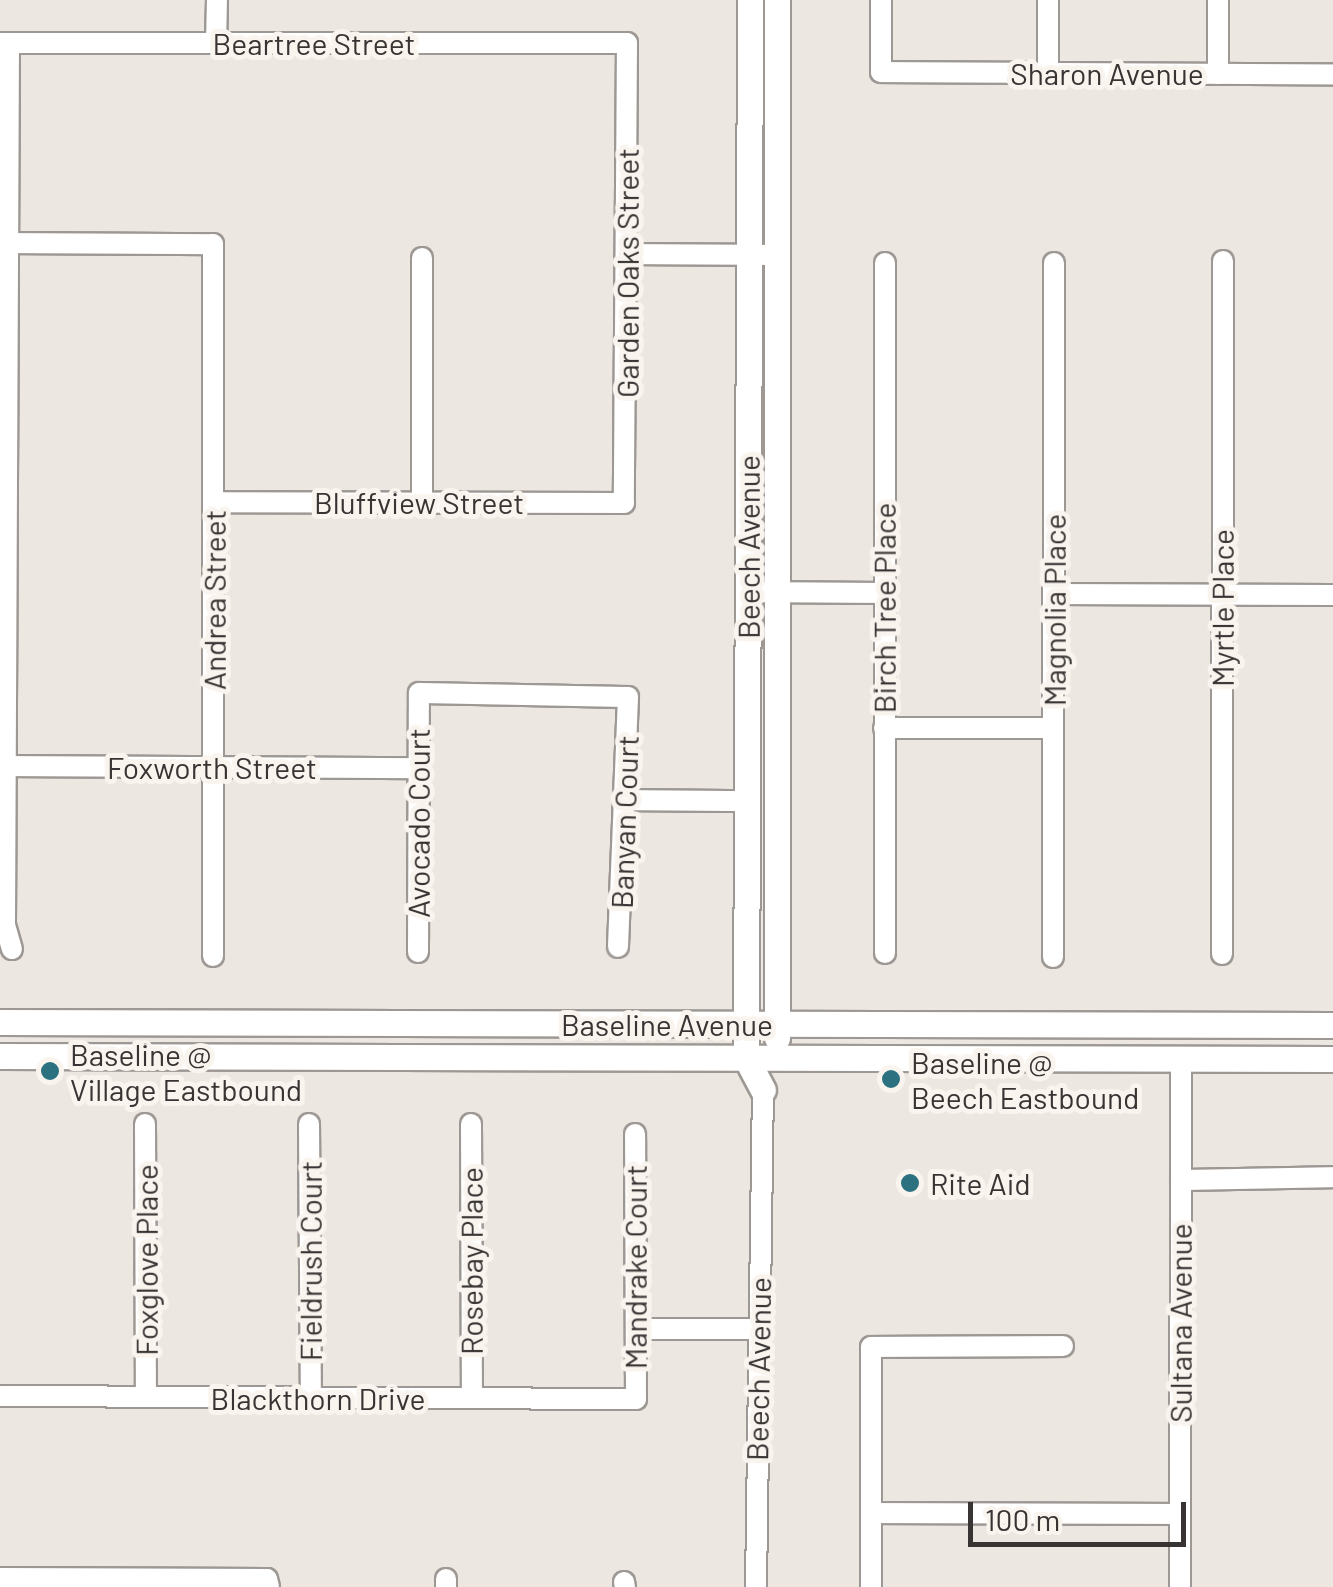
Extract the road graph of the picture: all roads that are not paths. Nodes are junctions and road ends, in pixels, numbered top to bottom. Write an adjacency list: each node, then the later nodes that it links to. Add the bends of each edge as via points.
1 (217, 0): 8 (street)
2 (750, 0): 15 (main road, Beech Avenue)
3 (776, 0): 16 (main road, Beech Avenue)
4 (881, 0): 10 (street, Sharon Avenue, via 881,72)
5 (1048, 0): 10 (street)
6 (1218, 0): 11 (street)
7 (4, 43): 8 (street, Beartree Street); 13 (street)
8 (216, 43): 9 (street, Beartree Street)
9 (627, 43): 14 (street, Garden Oaks Street)
10 (1048, 72): 11 (street, Sharon Avenue)
11 (1218, 74): 12 (street, Sharon Avenue)
12 (1333, 74)
13 (8, 243): 21 (street, Andrea Street, via 214,244); 30 (street)
14 (628, 254): 15 (street); 23 (street, Garden Oaks Street)
15 (750, 254): 16 (street); 24 (main road, Beech Avenue)
16 (776, 255): 25 (main road, Beech Avenue)
17 (422, 258): 22 (street)
18 (1222, 261): 28 (street, Myrtle Place)
19 (885, 262): 26 (street, Birch Tree Place)
20 (1054, 263): 27 (street, Magnolia Place)
21 (214, 502): 22 (street, Bluffview Street); 35 (street, Andrea Street)
22 (422, 502): 23 (street, Bluffview Street)
23 (624, 503)
24 (748, 592): 25 (street); 38 (main road, Beech Avenue)
25 (776, 592): 26 (street); 48 (main road, Beech Avenue)
26 (884, 593): 32 (street, Birch Tree Place)
27 (1054, 594): 28 (street); 33 (street, Magnolia Place)
28 (1221, 596): 29 (street); 43 (street, Myrtle Place)
29 (1333, 596)
30 (3, 649): 34 (street)
31 (628, 697): 36 (street, Avocado Court, via 419,693); 37 (street, Banyan Court)
32 (884, 728): 33 (street); 42 (street, Birch Tree Place)
33 (1054, 728): 45 (street, Magnolia Place)
34 (6, 766): 35 (street, Foxworth Street); 40 (street, via 6,925)
35 (214, 768): 36 (street, Foxworth Street); 44 (street, Andrea Street)
36 (418, 768): 41 (street, Avocado Court)
37 (626, 800): 38 (street); 39 (street, Banyan Court)
38 (748, 800): 47 (main road, Beech Avenue)
39 (618, 948)
40 (12, 950)
41 (418, 952)
42 (885, 953)
43 (1222, 954)
44 (213, 956)
45 (1053, 957)
46 (0, 1022): 47 (main road, Baseline Avenue)
47 (747, 1023): 48 (main road, Baseline Avenue); 51 (main road, Beech Avenue)
48 (776, 1024): 49 (main road, Baseline Avenue); 52 (main road, Beech Avenue)
49 (1333, 1025)
50 (0, 1056): 51 (main road, Baseline Avenue)
51 (746, 1058): 52 (main road, Baseline Avenue); 55 (main road, Beech Avenue)
52 (778, 1058): 54 (main road, Baseline Avenue); 55 (main road, Beech Avenue)
53 (1333, 1059): 54 (main road, Baseline Avenue)
54 (1181, 1060): 61 (street, Sultana Avenue)
55 (763, 1090): 63 (street, Beech Avenue)
56 (145, 1124): 66 (street, Foxglove Place)
57 (309, 1124): 67 (street, Fieldrush Court)
58 (471, 1124): 68 (street, Rosebay Place)
59 (635, 1134): 62 (street, Mandrake Court)
60 (1333, 1177): 61 (street)
61 (1181, 1180): 71 (street, Sultana Avenue)
62 (636, 1328): 63 (street); 69 (street, Mandrake Court)
63 (758, 1328): 74 (street, Beech Avenue)
64 (1063, 1346): 70 (street, via 870,1346)
65 (0, 1396): 66 (street, Blackthorn Drive)
66 (146, 1397): 67 (street, Blackthorn Drive)
67 (311, 1398): 68 (street, Blackthorn Drive)
68 (472, 1398): 69 (street, Blackthorn Drive)
69 (636, 1399)
70 (871, 1513): 71 (street); 75 (street)
71 (1180, 1514): 76 (street, Sultana Avenue)
72 (0, 1578): 73 (street)
73 (268, 1583)
74 (756, 1587)
75 (871, 1587)
76 (1180, 1587)

